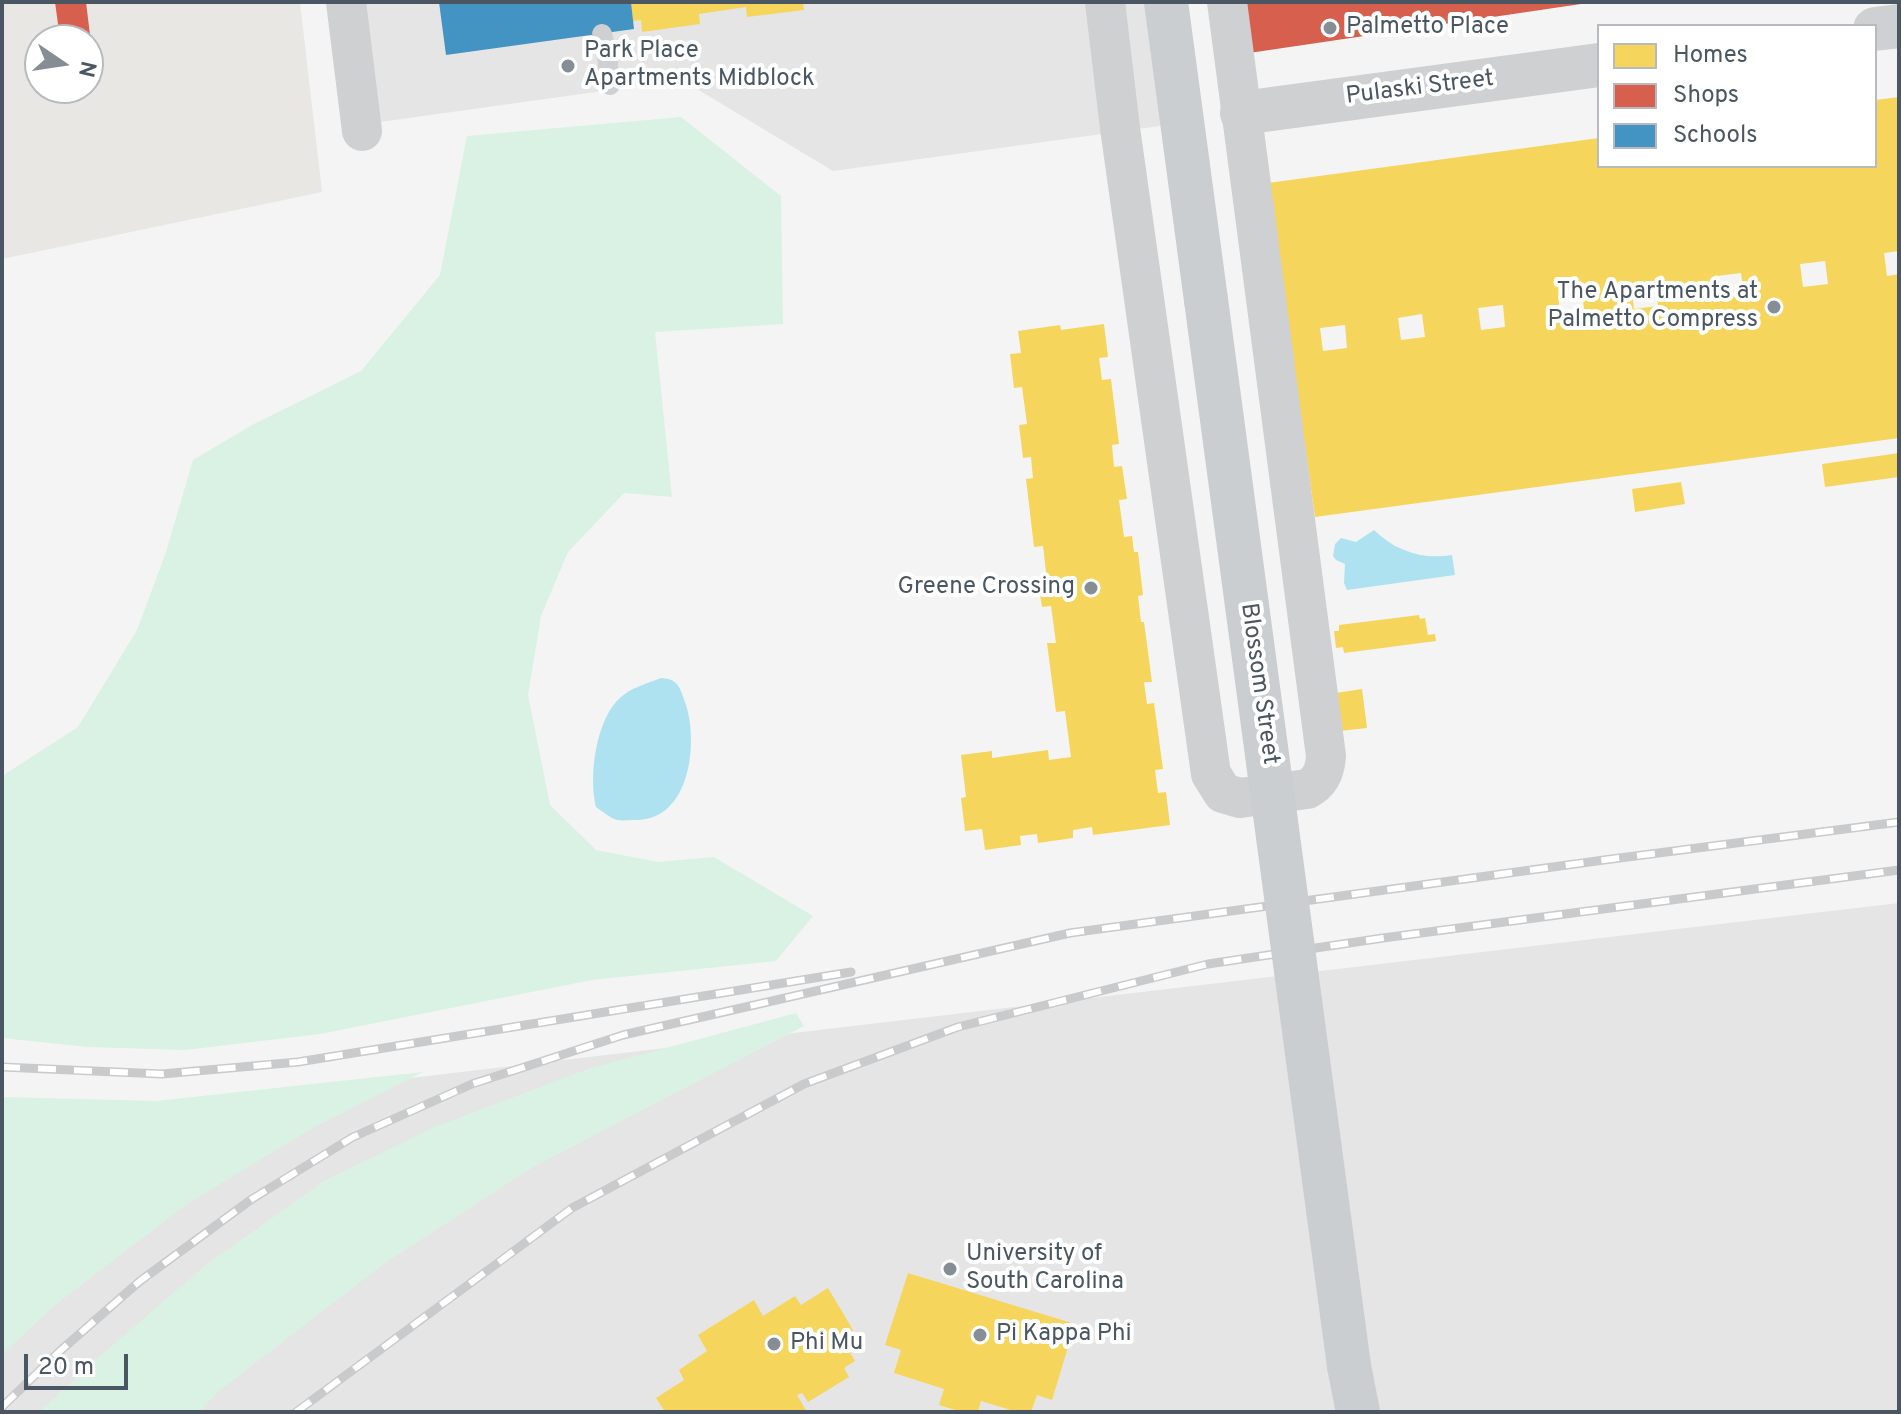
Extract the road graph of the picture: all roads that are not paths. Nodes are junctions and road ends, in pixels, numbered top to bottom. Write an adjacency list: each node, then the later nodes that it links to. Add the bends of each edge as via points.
1 (346, 2): 11 (street)
2 (1105, 2): 10 (street, via 1211,774 1223,793 1240,798 1307,789 1321,778 1326,756)
3 (1166, 2): 12 (main road, Blossom Street, bridge)
4 (1227, 2): 10 (street)
5 (1899, 26): 6 (street)
6 (1877, 29)
7 (602, 34): 9 (lane)
8 (1597, 65): 10 (street, Pulaski Street)
9 (610, 85)
10 (1242, 113)
11 (362, 131)
12 (1349, 1366): 13 (main road, Blossom Street); 14 (main road, Blossom Street)
13 (1350, 1412)
14 (1358, 1412)

